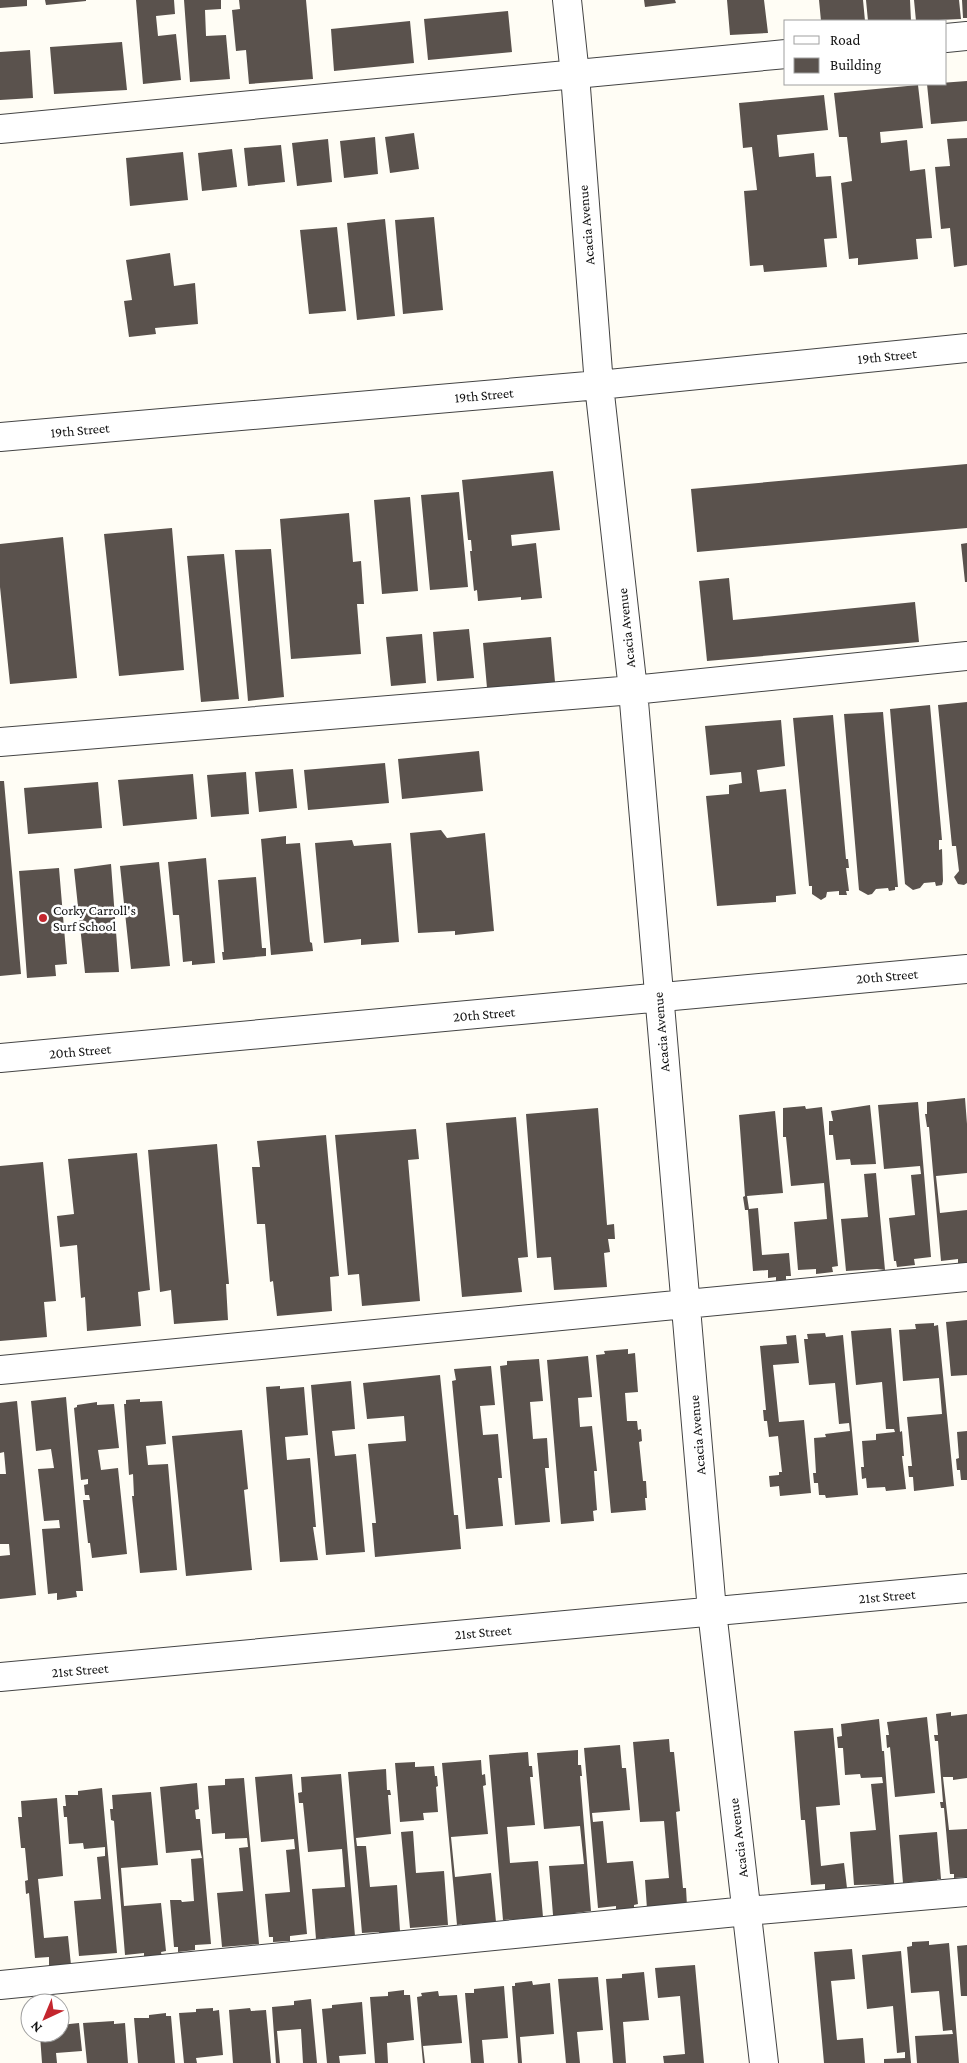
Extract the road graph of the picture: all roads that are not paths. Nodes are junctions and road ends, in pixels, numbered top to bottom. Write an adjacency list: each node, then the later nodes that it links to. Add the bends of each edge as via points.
1 (566, 0): 5 (street, Acacia Avenue)
2 (967, 36): 3 (street)
3 (947, 38)
4 (784, 54): 5 (street)
5 (574, 75): 6 (street); 8 (street, Acacia Avenue)
6 (0, 129)
7 (967, 348): 8 (street, 19th Street)
8 (599, 384): 9 (street, 19th Street); 11 (street, Acacia Avenue)
9 (0, 437)
10 (967, 656): 11 (street)
11 (633, 690): 12 (street); 14 (street, Acacia Avenue)
12 (0, 742)
13 (967, 969): 14 (street, 20th Street)
14 (658, 998): 15 (street, 20th Street); 17 (street, Acacia Avenue)
15 (0, 1058)
16 (967, 1277): 17 (street)
17 (685, 1303): 18 (street); 20 (street, Acacia Avenue)
18 (0, 1370)
19 (967, 1588): 20 (street, 21st Street)
20 (712, 1611): 21 (street, 21st Street); 23 (street, Acacia Avenue)
21 (0, 1677)
22 (967, 1892): 23 (street)
23 (747, 1911): 24 (street); 25 (street, Acacia Avenue)
24 (0, 1985)
25 (764, 2063)

